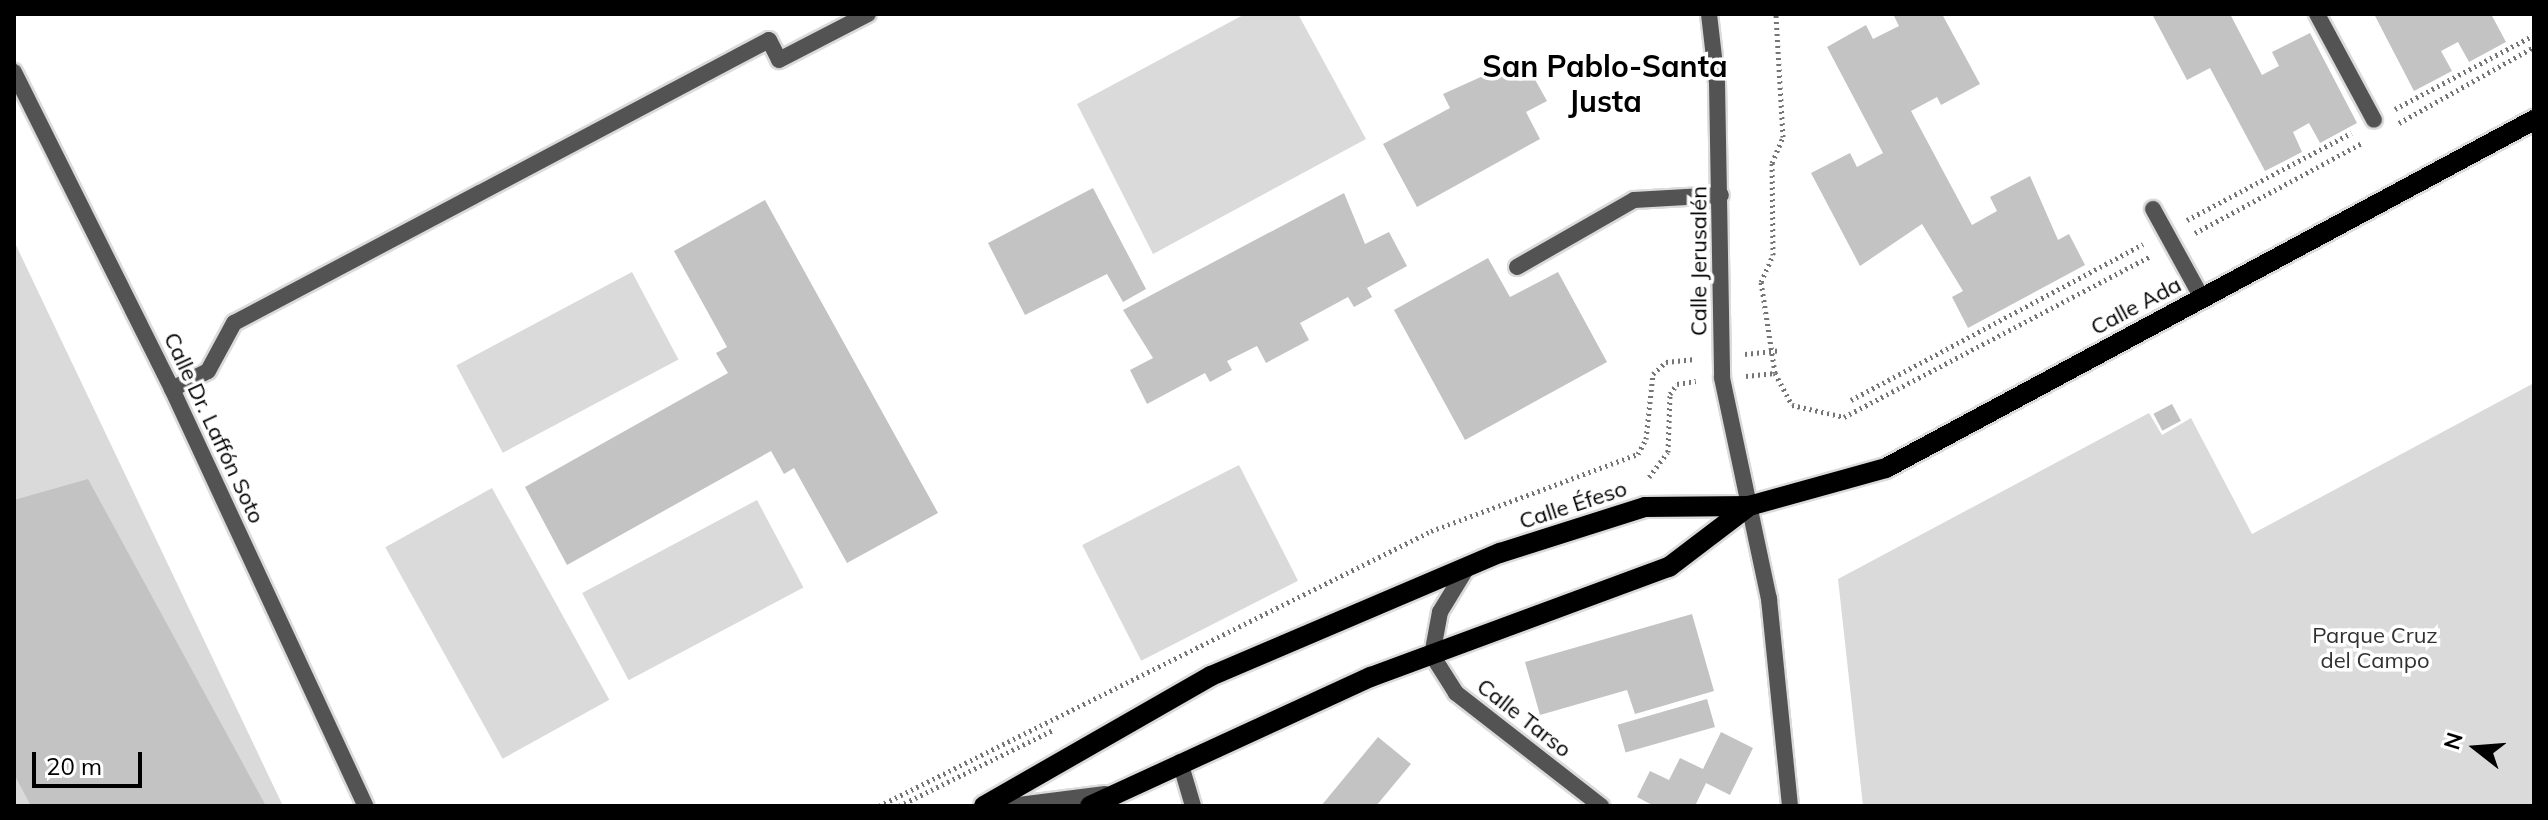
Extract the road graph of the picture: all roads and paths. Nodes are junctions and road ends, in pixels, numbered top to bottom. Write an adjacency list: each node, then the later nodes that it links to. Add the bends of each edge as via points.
1 (868, 14): 18 (street, via 779,60 769,40 234,323 208,371)
2 (1709, 14): 9 (street, Calle Jerusalén)
3 (1776, 14): 15 (path, via 1783,137 1772,163 1773,255 1761,282)
4 (2317, 14): 7 (street)
5 (2534, 35): 7 (path)
6 (14, 72): 18 (street, Calle Dr. Laffón Soto)
7 (2374, 120): 11 (path)
8 (2534, 120): 13 (main road, Calle Ada)
9 (1721, 195): 12 (street, via 1634,200); 16 (street, Calle Jerusalén)
10 (2153, 209): 11 (street)
11 (2166, 232): 13 (street); 19 (path)
12 (1517, 267)
13 (2202, 298): 20 (main road, Calle Ada, via 1886,468)
14 (1781, 350): 15 (path)
15 (1770, 352): 16 (path); 17 (path)
16 (1721, 356): 20 (street, Calle Jerusalén); 27 (path, via 1666,362 1653,374 1646,439 1638,454 1431,531)
17 (1775, 373)
18 (172, 389): 26 (street, Calle Dr. Laffón Soto)
19 (1851, 400)
20 (1749, 506): 21 (main road, Calle Éfeso, via 1645,507); 22 (main road, via 1669,567); 32 (street, via 1769,599)
21 (1468, 566): 22 (street, via 1440,612); 28 (main road, Calle Éfeso, via 1211,676)
22 (1432, 655): 23 (main road); 25 (street, Calle Tarso, via 1456,693)
23 (1180, 762): 24 (main road); 30 (street)
24 (1098, 800): 29 (street)
25 (1583, 801): 31 (street, Calle Tarso)
26 (366, 806)
27 (879, 806)
28 (984, 806)
29 (1011, 806)
30 (1193, 806)
31 (1601, 806)
32 (1790, 806)

